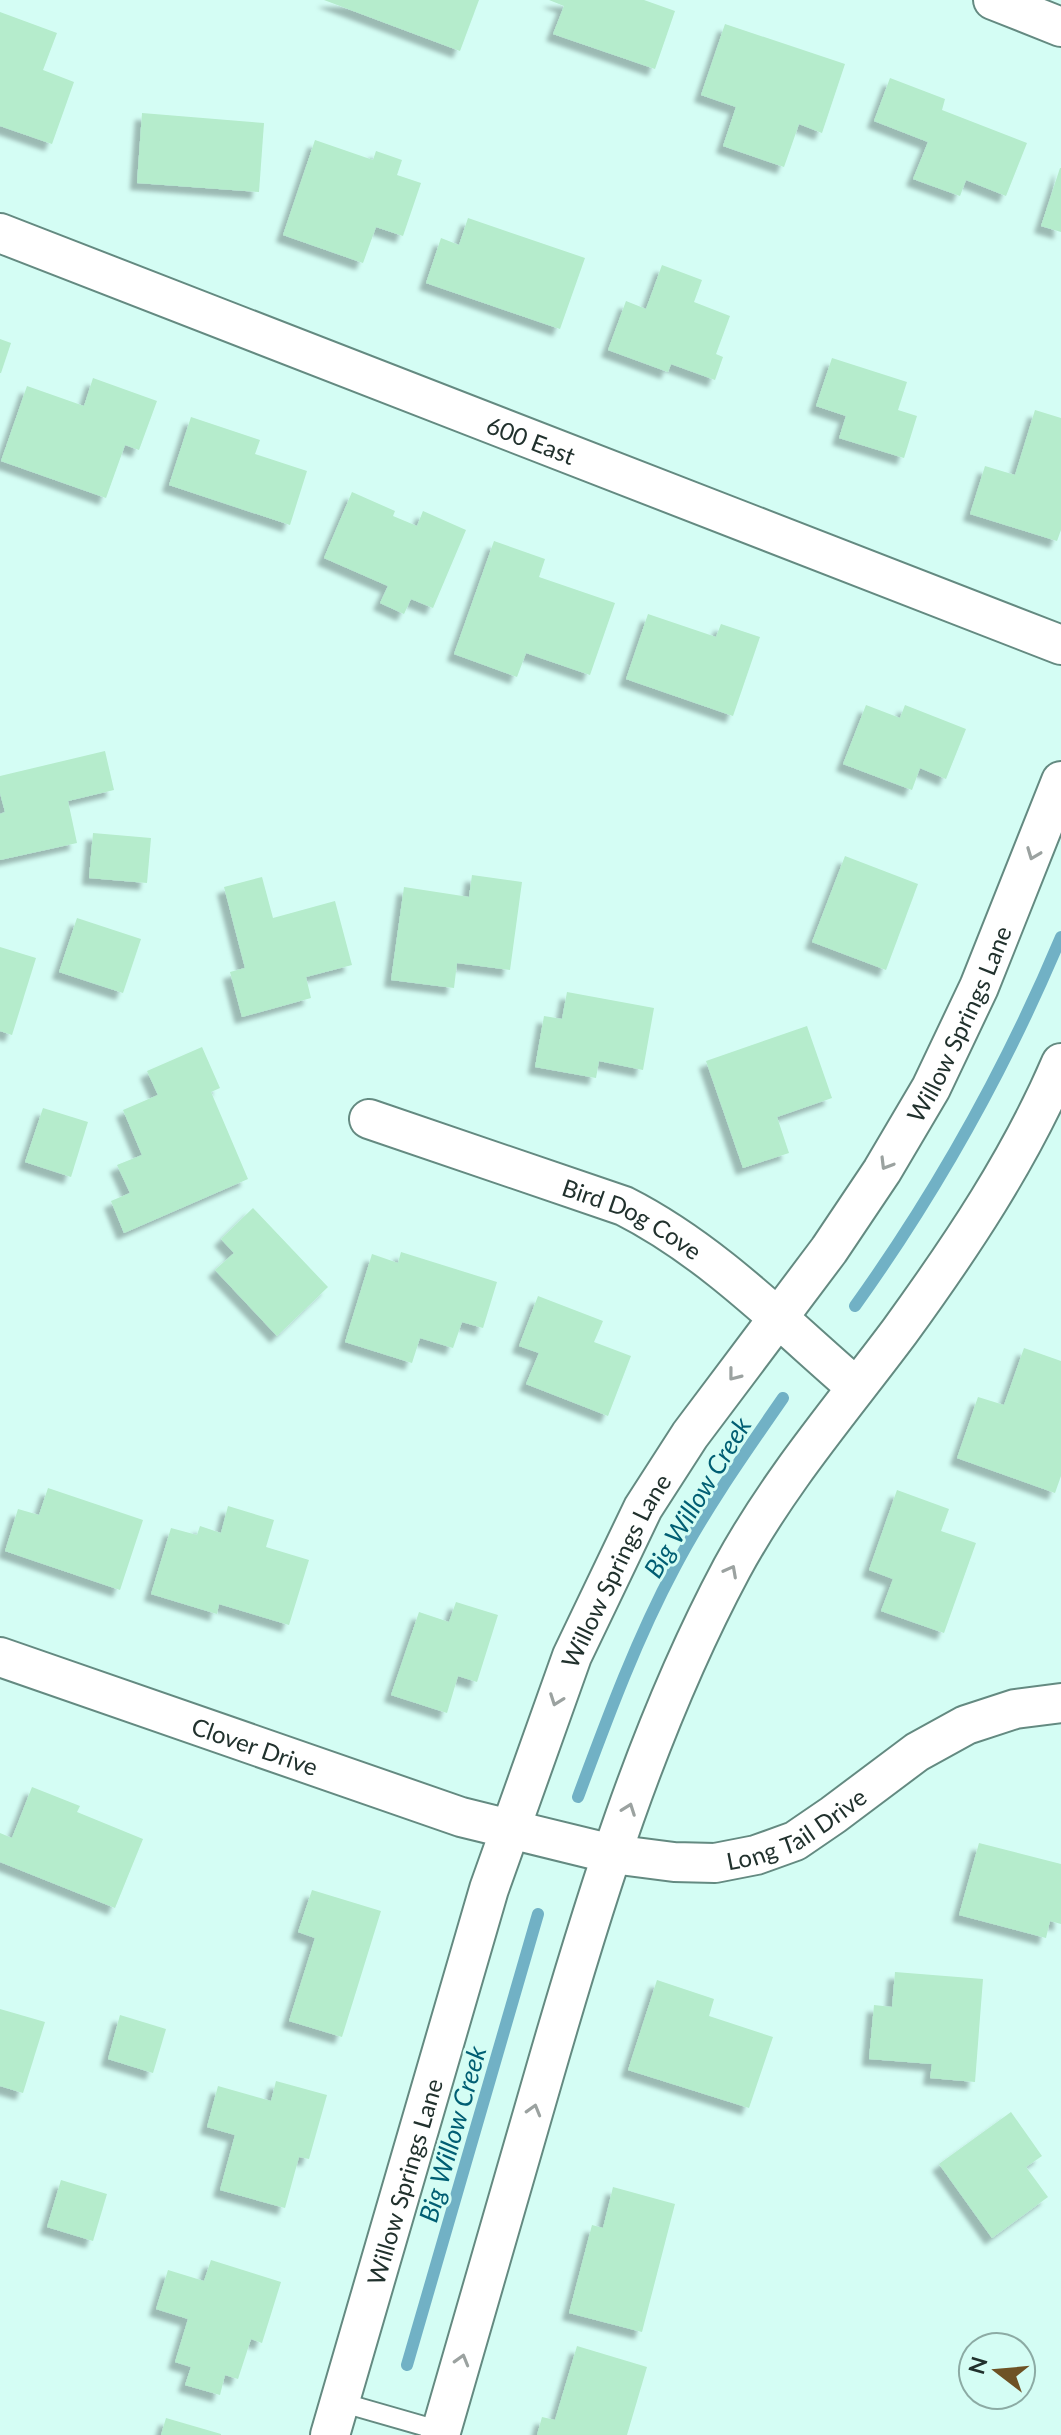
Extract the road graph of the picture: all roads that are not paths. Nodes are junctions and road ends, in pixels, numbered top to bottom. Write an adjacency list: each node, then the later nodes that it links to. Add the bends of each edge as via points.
1 (993, 0): 2 (street)
2 (1061, 27)
3 (0, 233): 4 (street, 600 East)
4 (1061, 645)
5 (1061, 781): 8 (street, Willow Springs Lane, one-way to 8, via 979,987 931,1088 882,1171)
6 (1061, 1063): 9 (street, via 1016,1155 963,1243)
7 (369, 1119): 8 (street, Bird Dog Cove, via 624,1206 667,1230)
8 (777, 1319): 9 (street, Bird Dog Cove); 12 (street, Willow Springs Lane, one-way to 12, via 643,1508 572,1656)
9 (856, 1387): 13 (street, one-way to 9, via 665,1706 728,1577 805,1452)
10 (0, 1657): 12 (street, Clover Drive, via 427,1807)
11 (1061, 1703): 13 (street, Long Tail Drive, via 1015,1709 966,1725 917,1752 795,1841 756,1855 715,1863)
12 (510, 1829): 13 (street, Long Tail Drive); 14 (street, Willow Springs Lane)
13 (612, 1854): 15 (street, one-way to 13)
14 (335, 2418): 15 (lane)
15 (441, 2433)

